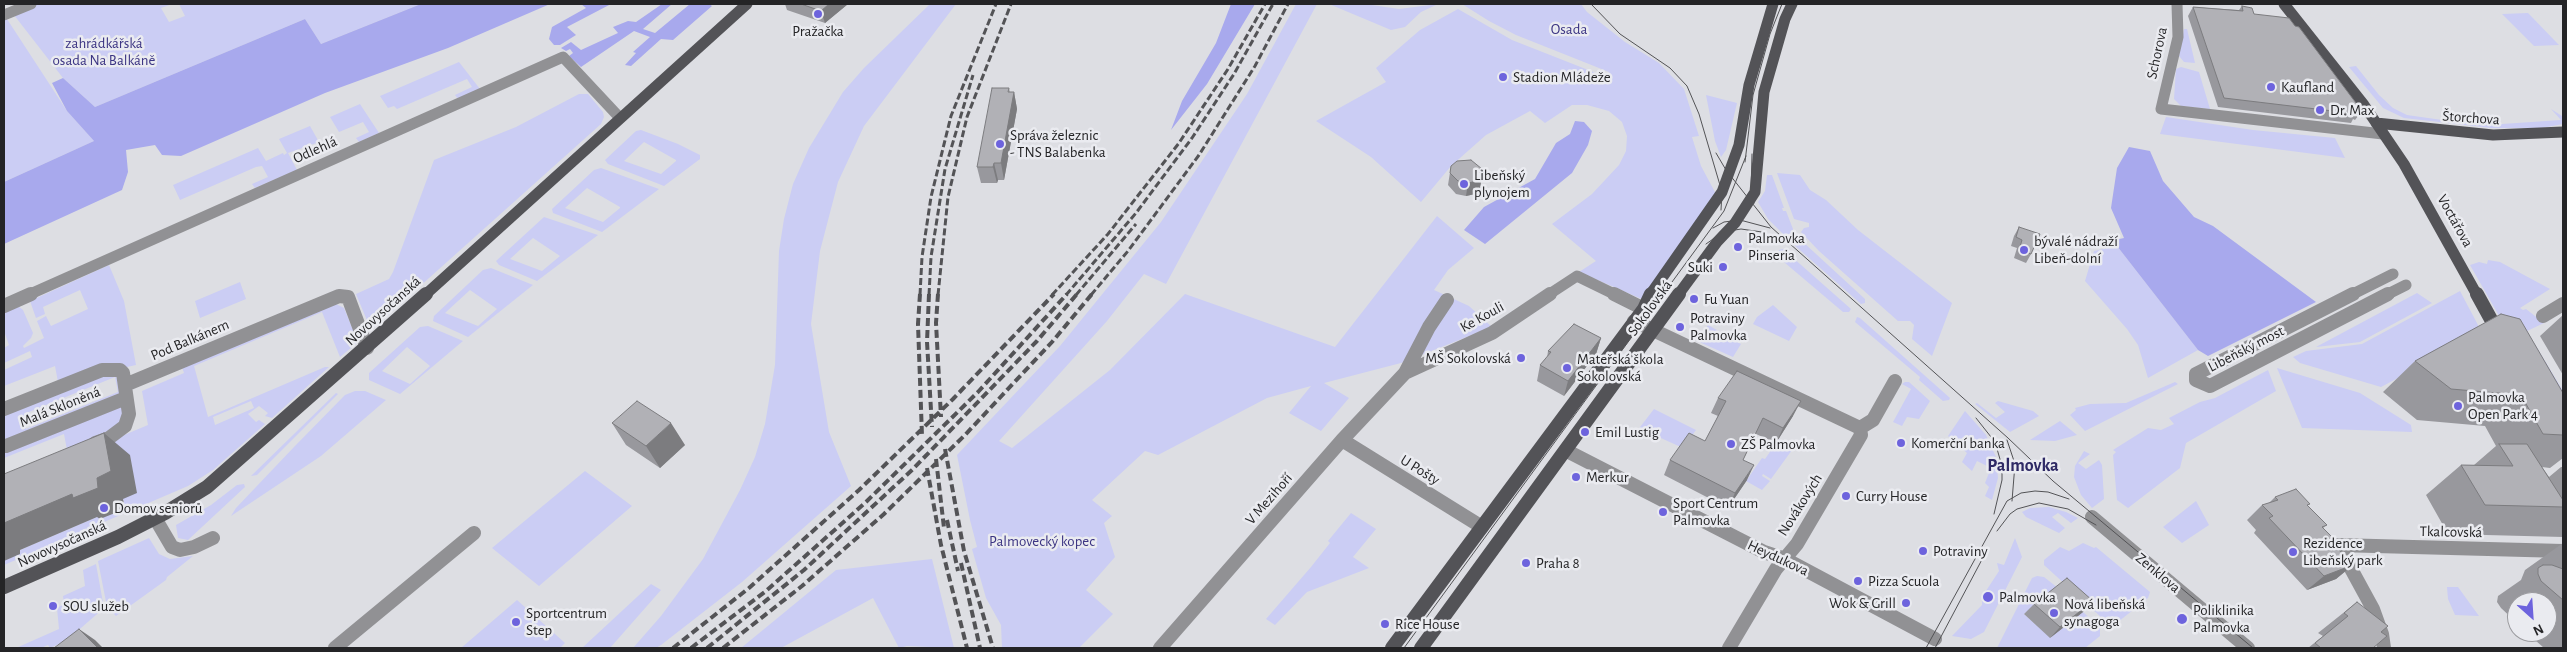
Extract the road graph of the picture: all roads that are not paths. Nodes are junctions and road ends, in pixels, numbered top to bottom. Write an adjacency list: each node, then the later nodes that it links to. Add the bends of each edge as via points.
1 (31, 4): 8 (street)
2 (747, 4): 10 (main road, Novovysočanská)
3 (1792, 4): 22 (main road, Sokolovská, via 1764,92 1755,192)
4 (2177, 4): 13 (street, Schorova, via 2178,37 2161,109)
5 (2284, 4): 9 (main road, Voctářova)
6 (2290, 4): 9 (main road, Voctářova)
7 (1770, 12): 19 (main road, Sokolovská, via 1749,85 1739,145 1726,184)
8 (4, 15)
9 (2299, 21): 11 (main road, Voctářova)
10 (620, 118): 18 (street, Odlehlá, via 563,57); 23 (main road, Novovysočanská)
11 (2376, 123): 12 (main road, Štorchova, via 2493,135); 13 (main road, Voctářova)
12 (2563, 132)
13 (2383, 134): 24 (main road, Voctářova)
14 (2392, 275): 15 (street, Libeňský most, via 2196,374 2196,380 2210,386)
15 (2405, 285)
16 (1447, 300): 25 (street, Ke Kouli, via 1428,327)
17 (2563, 304): 20 (street)
18 (4, 306)
19 (1644, 308): 21 (main road, Sokolovská); 25 (street, Ke Kouli, via 1577,276 1492,333)
20 (2543, 316)
21 (1634, 321): 22 (street); 36 (main road, Sokolovská)
22 (1654, 331): 29 (street); 33 (main road, Sokolovská)
23 (367, 348): 27 (street, Pod Balkánem, via 348,297 339,296); 35 (main road, Novovysočanská, via 207,487)
24 (2508, 350)
25 (1405, 373): 30 (street, V Mezihoří)
26 (1895, 381): 29 (street, Novákových, via 1873,420)
27 (125, 391): 28 (street, via 120,370 102,370); 31 (street, Malá Skloněná); 32 (street, via 129,414 125,426 109,438)
28 (4, 409)
29 (1860, 428): 40 (street, Novákových, via 1861,435)
30 (1342, 440): 36 (street, U Pošty); 44 (street, V Mezihoří)
31 (6, 446)
32 (82, 449)
33 (1567, 451): 40 (street, Heydukova, via 1764,552); 46 (main road, Sokolovská)
34 (2092, 517): 48 (street, Zenklova)
35 (155, 518): 38 (street, via 172,547 180,550); 41 (main road, Novovysočanská)
36 (1482, 527): 45 (main road, Sokolovská)
37 (474, 533): 43 (street)
38 (213, 538)
39 (2563, 550): 49 (street, Tkalcovská, via 2338,545 2373,608)
40 (1785, 559): 42 (street, Heydukova); 47 (street, Novákových)
41 (4, 587)
42 (1935, 639)
43 (335, 648)
44 (1160, 648)
45 (1392, 648)
46 (1421, 648)
47 (1729, 648)
48 (2248, 648)
49 (2384, 648)

